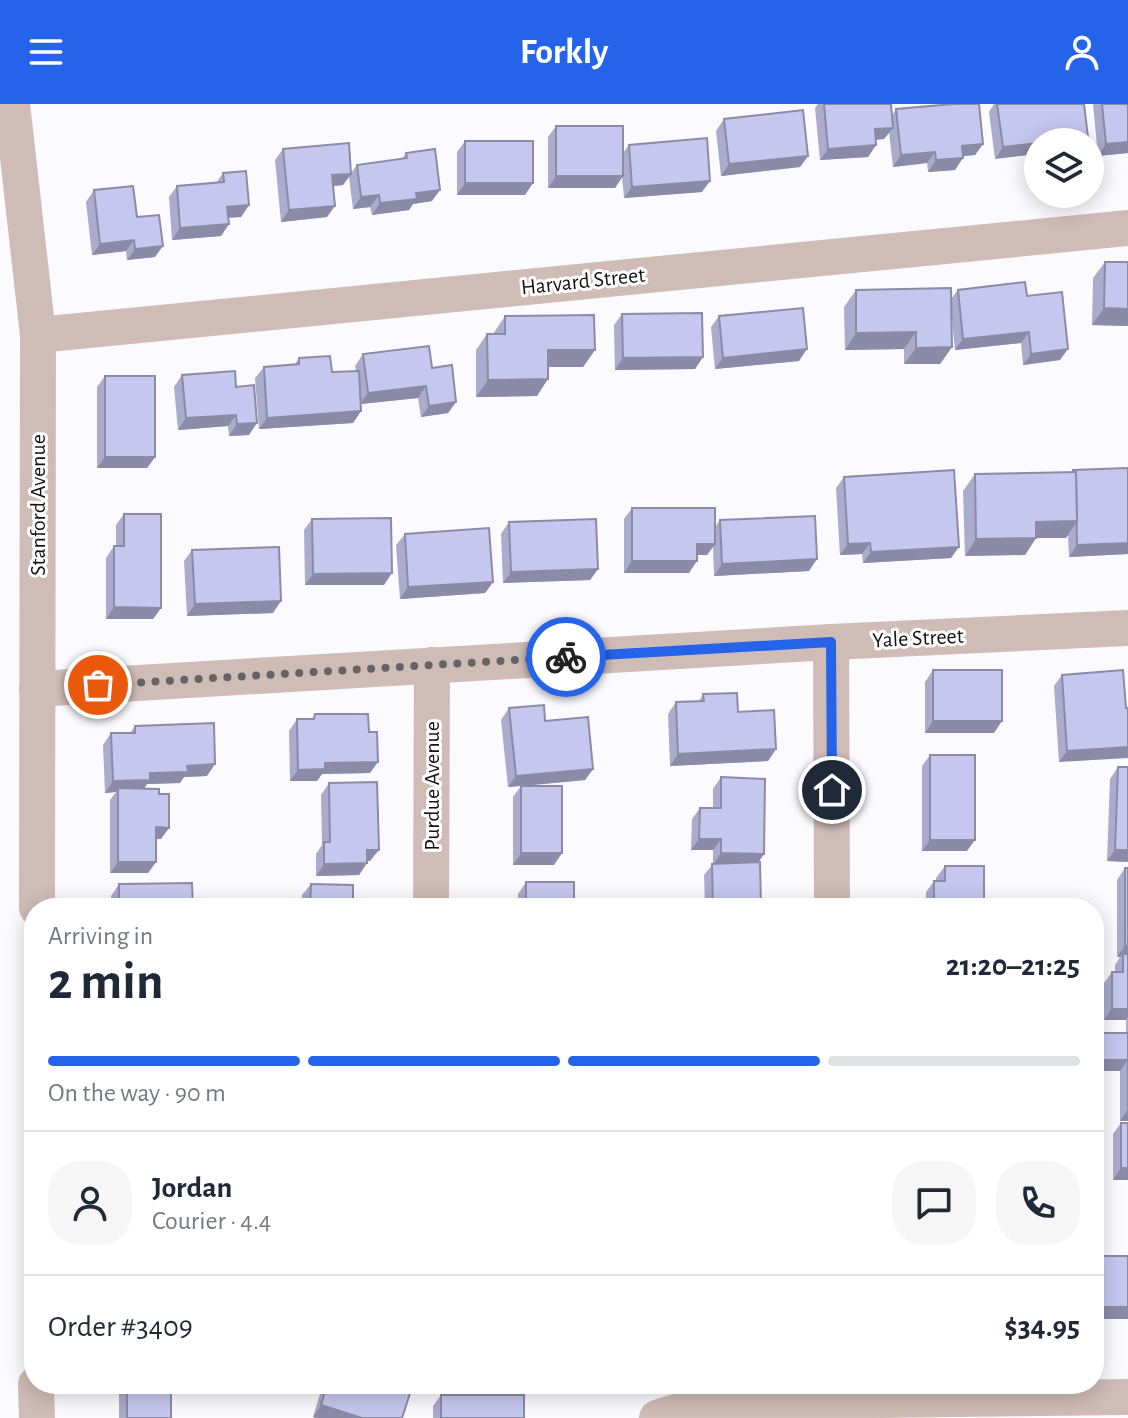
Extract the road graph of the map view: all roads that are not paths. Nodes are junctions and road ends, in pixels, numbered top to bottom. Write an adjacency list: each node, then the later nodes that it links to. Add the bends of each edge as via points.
1 (12, 104): 3 (street, Stanford Avenue)
2 (1128, 228): 3 (street, Harvard Street)
3 (38, 335): 7 (street, Stanford Avenue)
4 (1128, 628): 5 (street, Yale Street)
5 (831, 642): 6 (street, Yale Street); 10 (street)
6 (432, 665): 7 (street, Yale Street); 9 (street, Purdue Avenue)
7 (37, 689): 8 (street, Stanford Avenue)
8 (37, 898)
9 (431, 898)
10 (832, 898)
11 (36, 1394): 14 (street)
12 (1128, 1397): 13 (street)
13 (980, 1409): 15 (street, via 707,1402)
14 (37, 1418)
15 (657, 1418)

